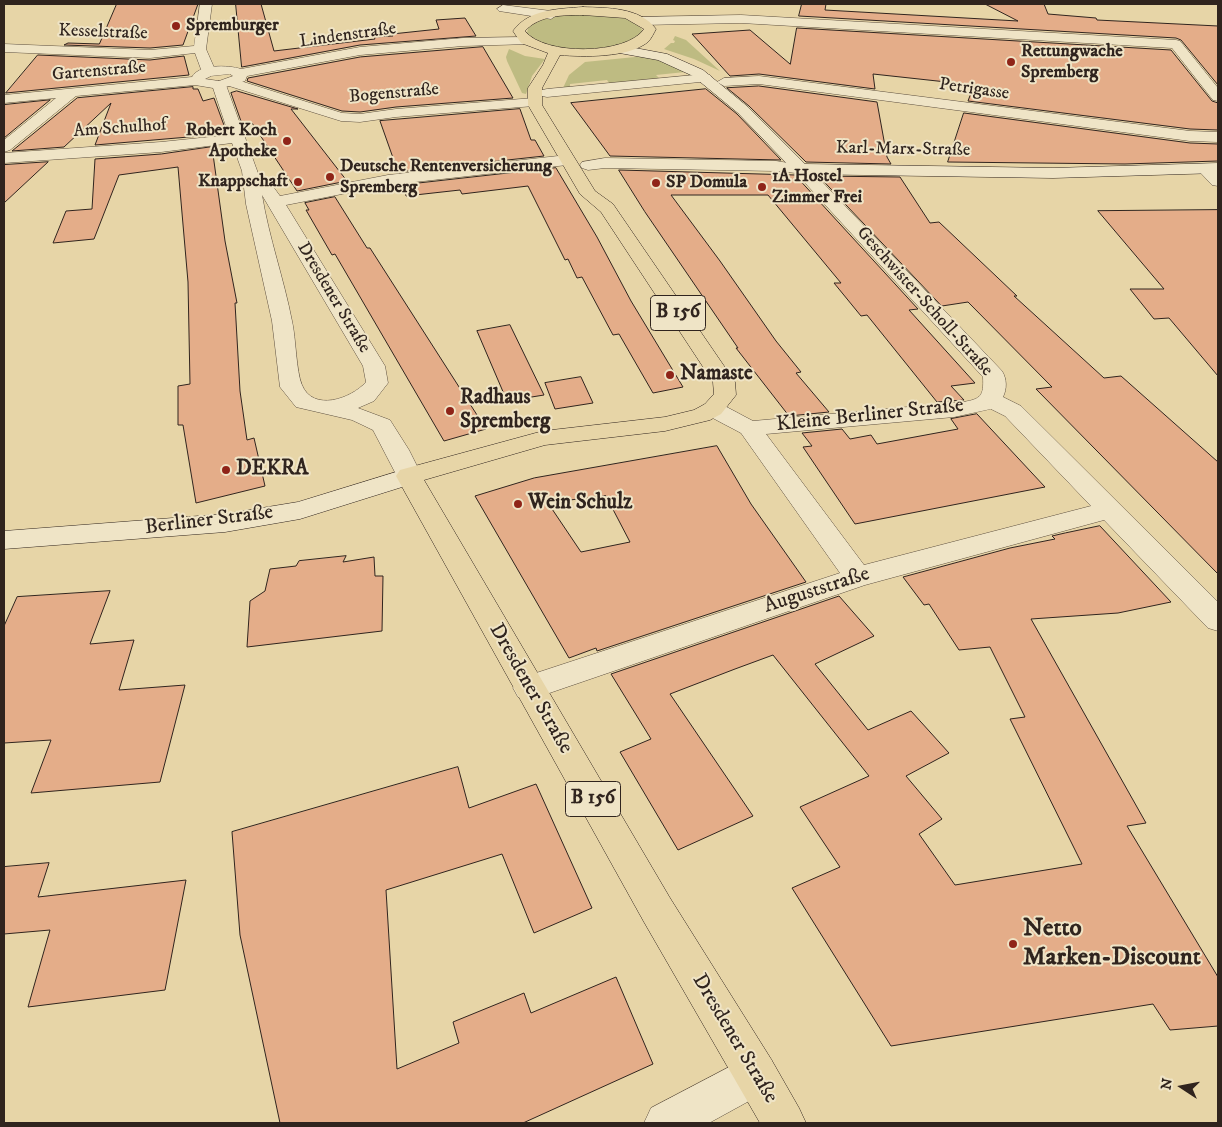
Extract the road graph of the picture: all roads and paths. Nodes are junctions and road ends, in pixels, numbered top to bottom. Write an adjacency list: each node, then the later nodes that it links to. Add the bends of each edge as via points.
1 (206, 4): 12 (street)
2 (604, 4): 5 (main road)
3 (737, 5): 7 (street)
4 (618, 9): 5 (main road); 8 (main road)
5 (590, 12): 6 (main road)
6 (551, 14): 9 (main road); 9 (street, via 498,7 521,17)
7 (729, 18): 8 (street); 23 (street, via 1176,44)
8 (645, 26): 10 (main road, via 649,35)
9 (524, 32): 14 (main road); 18 (street, Lindenstraße, via 463,42 360,51)
10 (641, 42): 13 (main road); 20 (street, Geschwister-Scholl-Straße, via 701,64)
11 (4, 48): 12 (street, Kesselstraße, via 150,54)
12 (200, 49): 16 (street)
13 (619, 49): 15 (main road); 17 (street, Geschwister-Scholl-Straße, via 662,57 689,67)
14 (552, 50): 15 (main road); 25 (main road, via 553,58 533,91)
15 (582, 52): 22 (main road, via 565,62 551,80)
16 (209, 72): 18 (street, via 231,70); 19 (street, via 199,76)
17 (705, 78): 22 (street); 26 (street, Geschwister-Scholl-Straße)
18 (230, 80): 19 (street, via 205,84); 25 (street, Bogenstraße, via 341,117); 28 (street, Dresdener Straße)
19 (197, 81): 21 (street, Gartenstraße)
20 (724, 82): 26 (street, Geschwister-Scholl-Straße, via 741,102); 27 (street, Petrigasse, via 759,80)
21 (72, 93): 24 (street, Gartenstraße); 29 (street)
22 (547, 93): 32 (main road, B 156, via 549,104)
23 (1218, 97)
24 (4, 99)
25 (534, 102): 31 (main road, B 156)
26 (743, 110): 33 (street, Geschwister-Scholl-Straße)
27 (1218, 137)
28 (239, 138): 30 (street, Am Schulhof); 35 (street, Dresdener Straße)
29 (4, 147)
30 (4, 158)
31 (567, 160): 37 (street, via 388,180); 38 (main road, B 156, via 588,194)
32 (588, 165): 33 (street, Karl-Marx-Straße, via 776,166); 38 (main road, B 156, via 605,192)
33 (801, 169): 34 (street, Karl-Marx-Straße, via 1053,173); 39 (street, Geschwister-Scholl-Straße, via 994,376 995,390)
34 (1212, 169): 36 (street)
35 (251, 179): 37 (street, Dresdener Straße, via 260,181); 40 (street, Dresdener Straße, via 282,321 291,387 304,402)
36 (1218, 181)
37 (276, 202): 40 (street, Dresdener Straße, via 374,366 377,383 366,396)
38 (608, 208): 41 (main road, B 156, via 724,382 725,395)
39 (990, 399): 42 (street, Kleine Berliner Straße, via 984,404 952,410); 44 (street, Geschwister-Scholl-Straße, via 1013,410)
40 (335, 409): 43 (street, Dresdener Straße, via 382,425)
41 (712, 409): 42 (street); 43 (main road, via 665,424 543,438)
42 (749, 428): 46 (street)
43 (409, 476): 45 (street, Berliner Straße, via 300,510 225,523); 48 (main road, Dresdener Straße / B 156)
44 (1109, 510): 46 (street, Auguststraße); 47 (street, Geschwister-Scholl-Straße)
45 (4, 540)
46 (858, 577): 48 (street, Auguststraße)
47 (1218, 620)
48 (529, 688): 49 (main road, Dresdener Straße / B 156)
49 (756, 1074): 50 (street); 51 (main road, Dresdener Straße / B 156)
50 (666, 1123)
51 (784, 1123)

